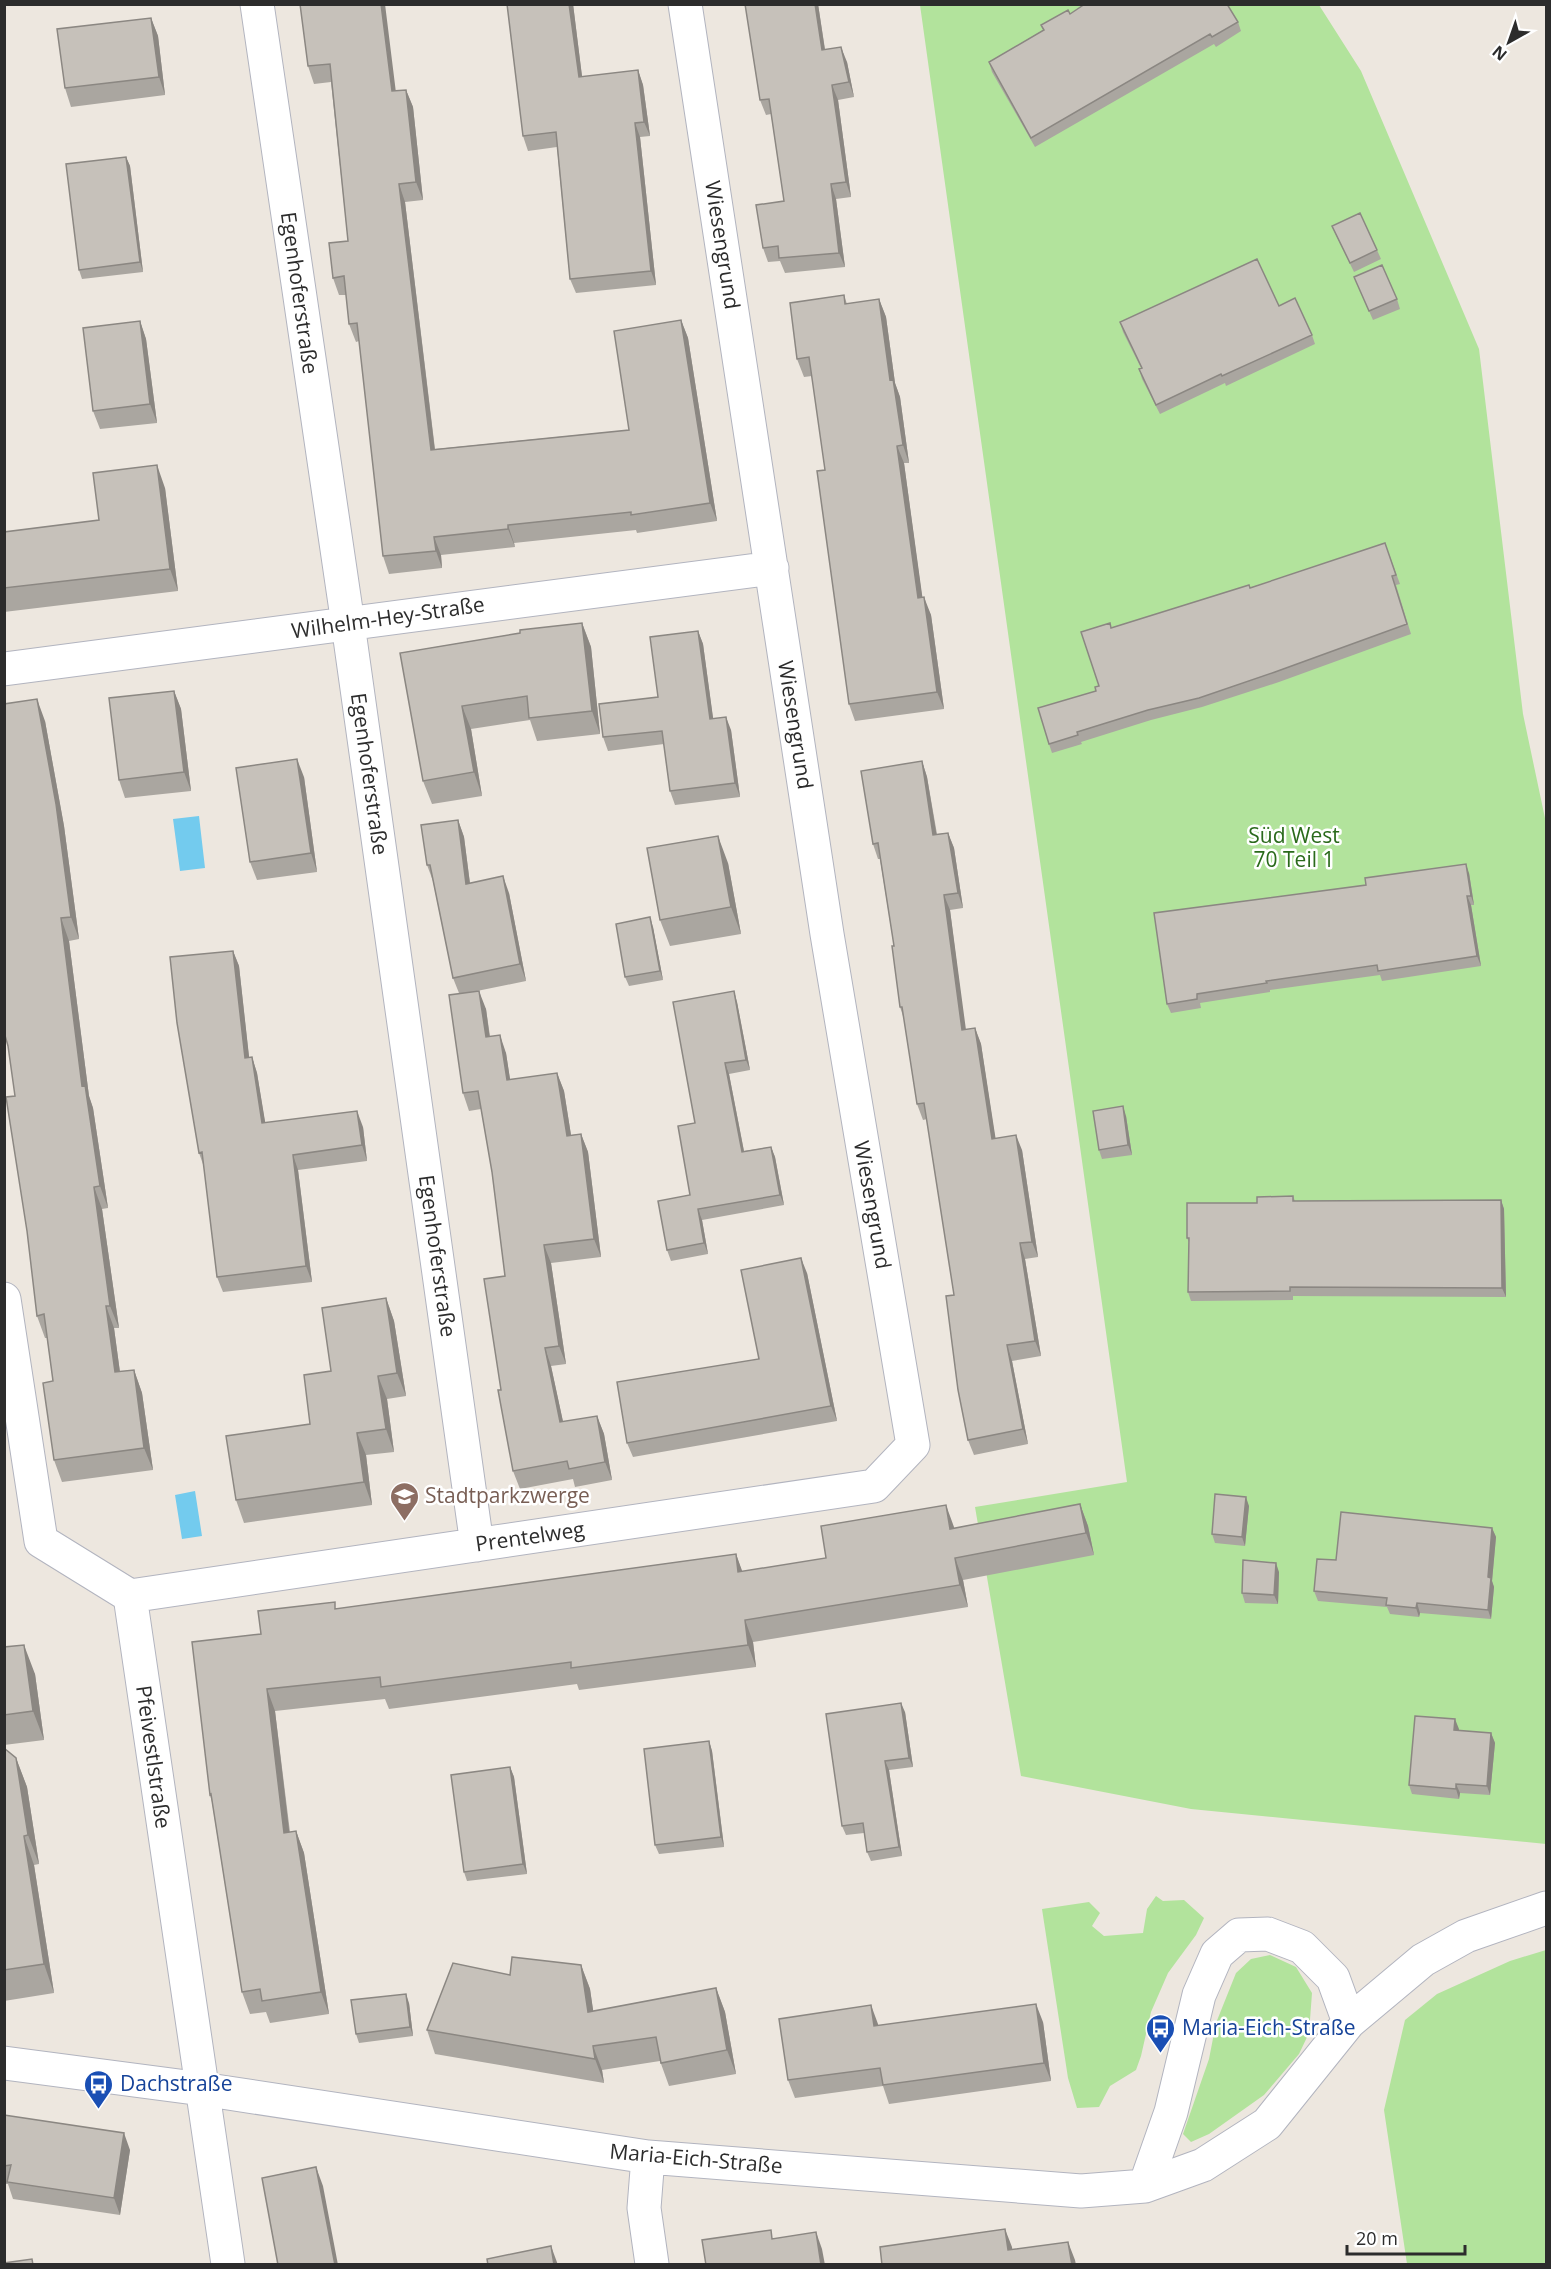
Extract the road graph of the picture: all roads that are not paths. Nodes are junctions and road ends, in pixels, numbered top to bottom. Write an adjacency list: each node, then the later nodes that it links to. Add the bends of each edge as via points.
1 (257, 4): 4 (street, Egenhoferstraße)
2 (685, 4): 3 (street, Wiesengrund)
3 (772, 568): 4 (street, Wilhelm-Hey-Straße); 7 (street, Wiesengrund, via 827,934)
4 (348, 624): 5 (street, Wilhelm-Hey-Straße); 8 (street, Egenhoferstraße)
5 (4, 669)
6 (4, 1299): 9 (street, via 40,1541)
7 (913, 1445): 8 (street, Prentelweg, via 874,1486)
8 (477, 1545): 9 (street, Prentelweg)
9 (130, 1596): 13 (street, Pfeivestlstraße)
10 (1546, 1908): 11 (street, Maria-Eich-Straße, via 1466,1936 1423,1960)
11 (1349, 2022): 15 (street, Maria-Eich-Straße, via 1267,2124 1203,2165); 15 (street, via 1333,1978 1302,1947 1268,1934 1239,1935 1217,1954 1199,1995 1171,2112)
12 (4, 2063): 13 (street, Maria-Eich-Straße)
13 (202, 2090): 14 (street, Maria-Eich-Straße); 16 (street, Pfeivestlstraße)
14 (648, 2157): 15 (street, Maria-Eich-Straße, via 1081,2191); 17 (street, via 644,2208)
15 (1145, 2187)
16 (228, 2265)
17 (652, 2265)

